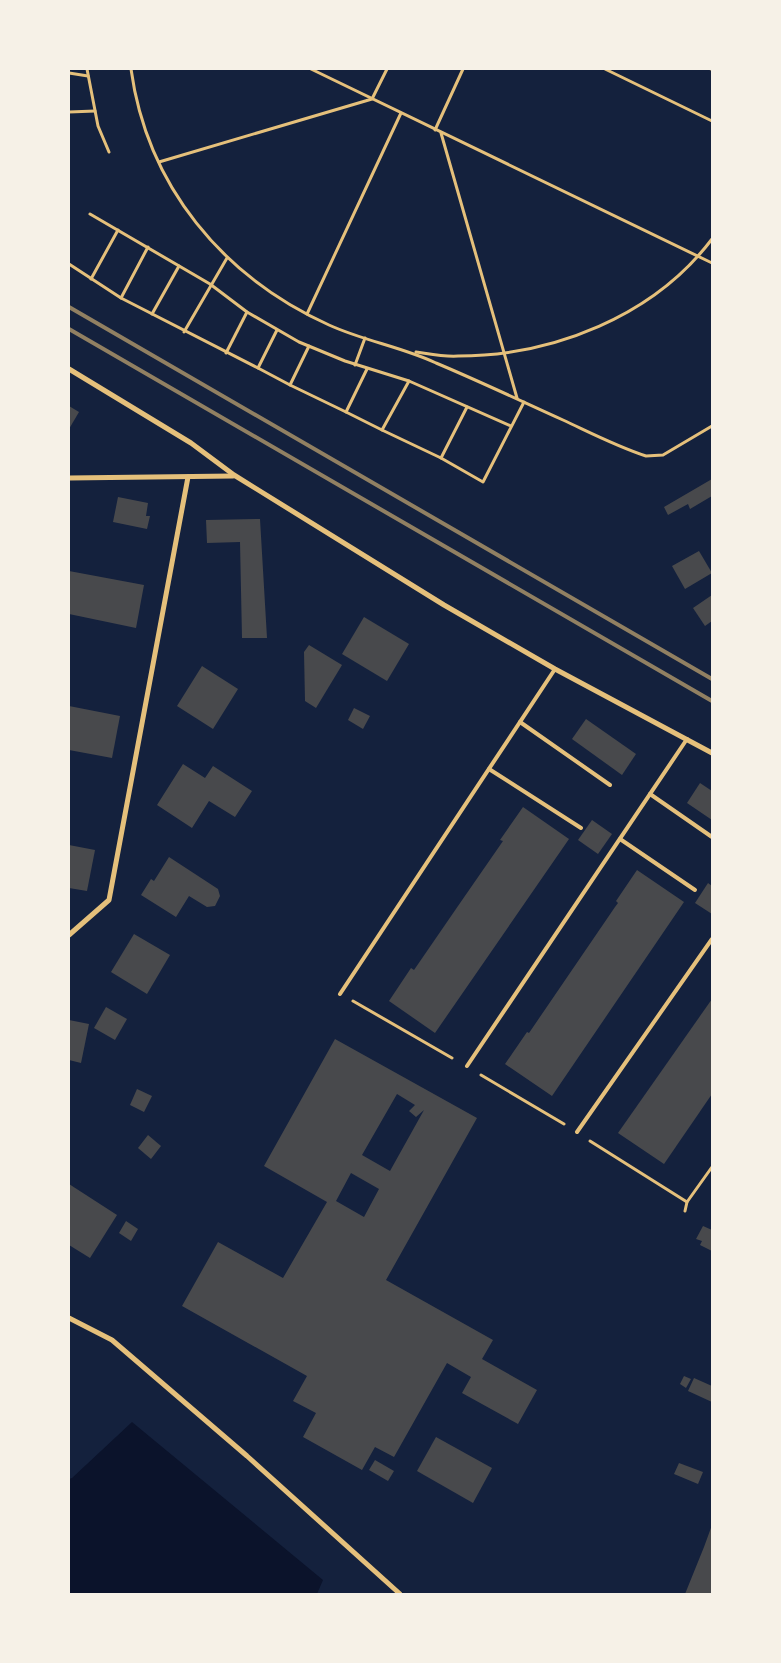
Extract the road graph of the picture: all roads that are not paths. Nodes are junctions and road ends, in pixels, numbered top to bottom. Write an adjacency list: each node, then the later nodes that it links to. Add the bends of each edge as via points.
1 (69, 369): 2 (street, via 191,443)
2 (234, 476): 3 (street); 5 (street)
3 (188, 477): 4 (street); 16 (street, via 109,900)
4 (69, 478)
5 (555, 669): 6 (lane); 7 (street)
6 (520, 722): 9 (lane); 10 (lane)
7 (688, 738): 8 (street); 11 (lane)
8 (712, 753)
9 (489, 769): 12 (lane); 18 (lane)
10 (610, 785)
11 (650, 794): 13 (lane); 14 (lane)
12 (581, 828)
13 (712, 837)
14 (620, 839): 15 (lane); 19 (lane)
15 (695, 890)
16 (69, 935)
17 (712, 939): 20 (lane)
18 (340, 994)
19 (467, 1066)
20 (577, 1132)
21 (69, 1318): 22 (street, via 112,1340)
22 (400, 1594)

